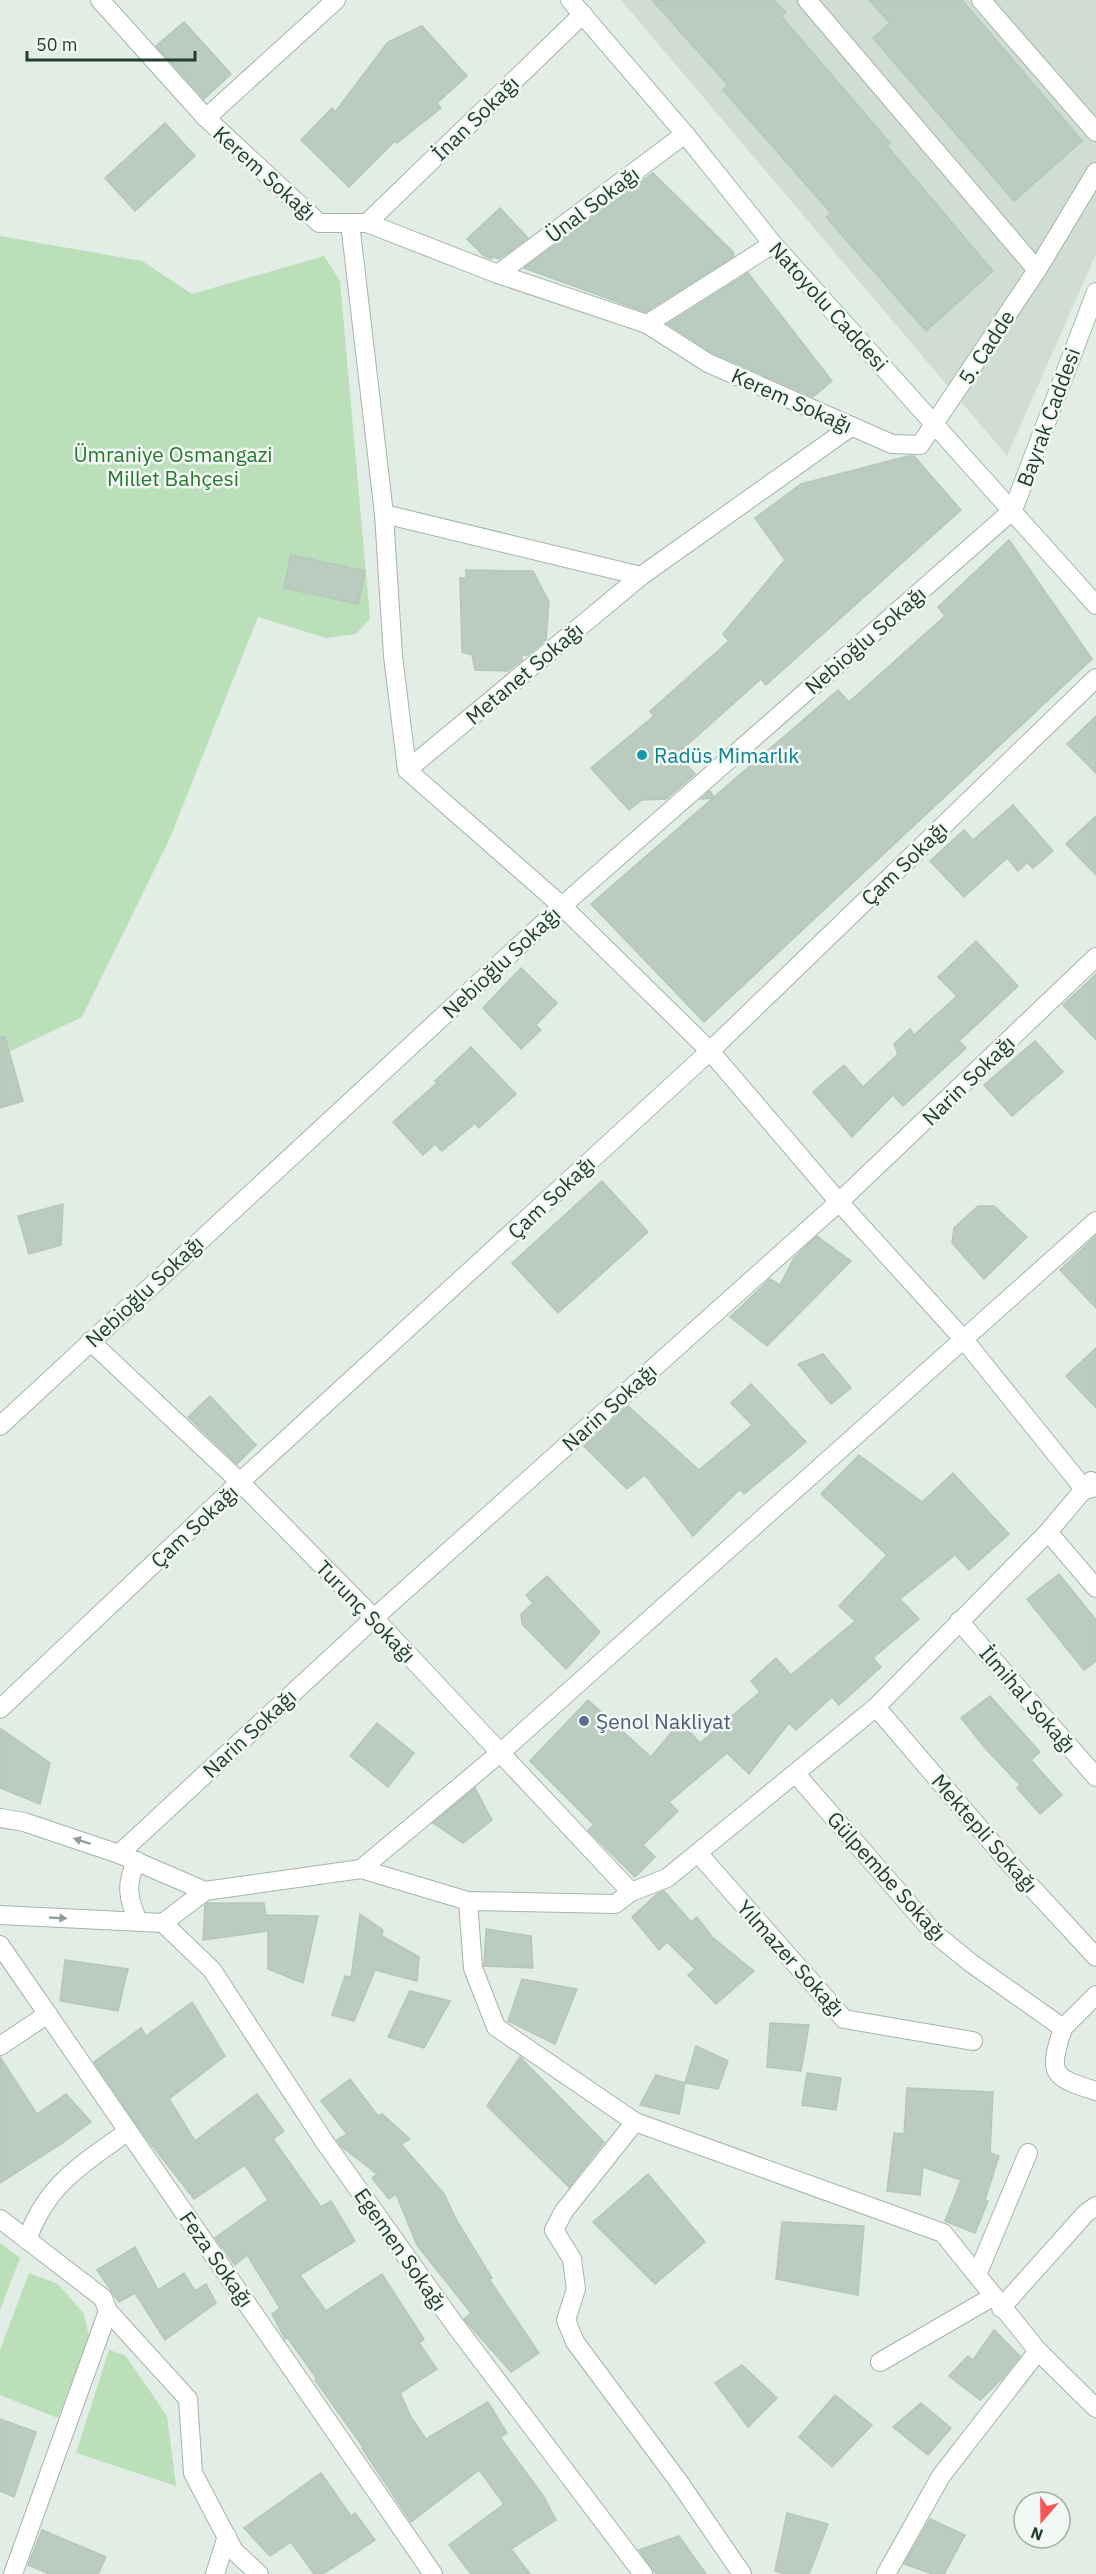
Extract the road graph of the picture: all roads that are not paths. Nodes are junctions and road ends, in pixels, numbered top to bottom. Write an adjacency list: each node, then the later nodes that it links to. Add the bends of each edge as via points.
1 (336, 0): 7 (street)
2 (570, 0): 6 (street, Natoyolu Caddesi)
3 (807, 0): 13 (street)
4 (981, 0): 8 (street)
5 (102, 1): 7 (street, Kerem Sokağı)
6 (583, 14): 9 (street, Natoyolu Caddesi); 11 (street, İnan Sokağı)
7 (206, 118): 11 (street, Kerem Sokağı, via 319,223)
8 (1096, 132)
9 (685, 134): 12 (street, Natoyolu Caddesi); 14 (street, Ünal Sokağı)
10 (1096, 172): 13 (street, 5. Cadde)
11 (359, 223): 14 (street, Kerem Sokağı); 21 (street)
12 (773, 244): 16 (street); 18 (street, Natoyolu Caddesi)
13 (1037, 270): 18 (street, 5. Cadde)
14 (498, 274): 16 (street, Kerem Sokağı)
15 (1096, 292): 17 (street, Bayrak Caddesi)
16 (647, 324): 19 (street, Kerem Sokağı, via 708,363)
17 (1090, 325): 20 (street, Bayrak Caddesi)
18 (936, 424): 19 (street, Kerem Sokağı, via 920,445 892,444); 20 (street, Natoyolu Caddesi)
19 (852, 426): 22 (street, Metanet Sokağı)
20 (1013, 510): 23 (street, Natoyolu Caddesi); 26 (street, Nebioğlu Sokağı)
21 (384, 514): 22 (street); 25 (street, via 393,656)
22 (641, 576): 25 (street, Metanet Sokağı)
23 (1096, 604)
24 (1096, 678): 28 (street, Çam Sokağı)
25 (407, 770): 26 (street)
26 (562, 906): 28 (street); 31 (street, Nebioğlu Sokağı)
27 (1096, 957): 29 (street, Narin Sokağı)
28 (710, 1051): 29 (street); 35 (street, Çam Sokağı)
29 (839, 1202): 32 (street); 39 (street, Narin Sokağı)
30 (1096, 1221): 32 (street)
31 (90, 1341): 33 (street, Nebioğlu Sokağı); 35 (street, Turunç Sokağı)
32 (965, 1341): 36 (street); 43 (street)
33 (0, 1426)
34 (1096, 1475): 36 (street)
35 (240, 1482): 39 (street, Turunç Sokağı); 42 (street, Çam Sokağı)
36 (1090, 1488): 37 (street)
37 (1048, 1532): 38 (street); 40 (street)
38 (1096, 1588)
39 (374, 1618): 43 (street, Turunç Sokağı); 48 (street, Narin Sokağı)
40 (959, 1621): 41 (street); 45 (street, İlmihal Sokağı)
41 (876, 1707): 44 (street); 58 (street, Mektepli Sokağı, via 1011,1865)
42 (0, 1709)
43 (500, 1753): 50 (street); 52 (street, Turunç Sokağı)
44 (796, 1774): 47 (street); 61 (street, Gülpembe Sokağı, via 934,1933)
45 (1096, 1777)
46 (0, 1818): 48 (street, one-way to 46, via 24,1822)
47 (698, 1853): 52 (street, via 667,1878); 62 (street, Yılmazer Sokağı, via 844,2019)
48 (119, 1854): 49 (street)
49 (137, 1862): 51 (street); 55 (street, via 128,1888)
50 (361, 1869): 51 (street); 53 (street)
51 (205, 1891): 56 (street)
52 (631, 1892): 53 (street, via 615,1904)
53 (468, 1901): 65 (street, via 473,1968 496,2027)
54 (0, 1915): 55 (street, one-way to 55)
55 (138, 1921): 56 (street)
56 (163, 1923): 82 (street, Egemen Sokağı, via 212,1970 324,2141 455,2325)
57 (0, 1945): 60 (street, Feza Sokağı)
58 (1096, 1957)
59 (1096, 1995): 61 (street)
60 (48, 2014): 63 (street); 66 (street, Feza Sokağı)
61 (1063, 2028): 64 (street, via 1054,2055 1057,2073)
62 (974, 2041)
63 (0, 2046)
64 (1096, 2091)
65 (635, 2121): 71 (street, via 943,2233); 83 (street, via 564,2211 554,2230 572,2259 576,2289 566,2320 575,2342)
66 (128, 2130): 70 (street, via 53,2189 33,2221); 81 (street, Feza Sokağı)
67 (1028, 2153): 71 (street)
68 (1096, 2206): 72 (street)
69 (0, 2218): 70 (street)
70 (27, 2240): 73 (street, via 103,2298)
71 (977, 2275): 72 (street)
72 (998, 2302): 74 (street); 75 (street)
73 (108, 2311): 77 (street, via 188,2399 193,2473); 78 (street)
74 (1038, 2350): 76 (street); 84 (street, via 941,2476)
75 (880, 2362)
76 (1096, 2408)
77 (226, 2536): 79 (street); 80 (street, via 234,2551)
78 (13, 2574)
79 (215, 2574)
80 (259, 2574)
81 (433, 2574)
82 (643, 2574)
83 (742, 2574)
84 (886, 2574)

